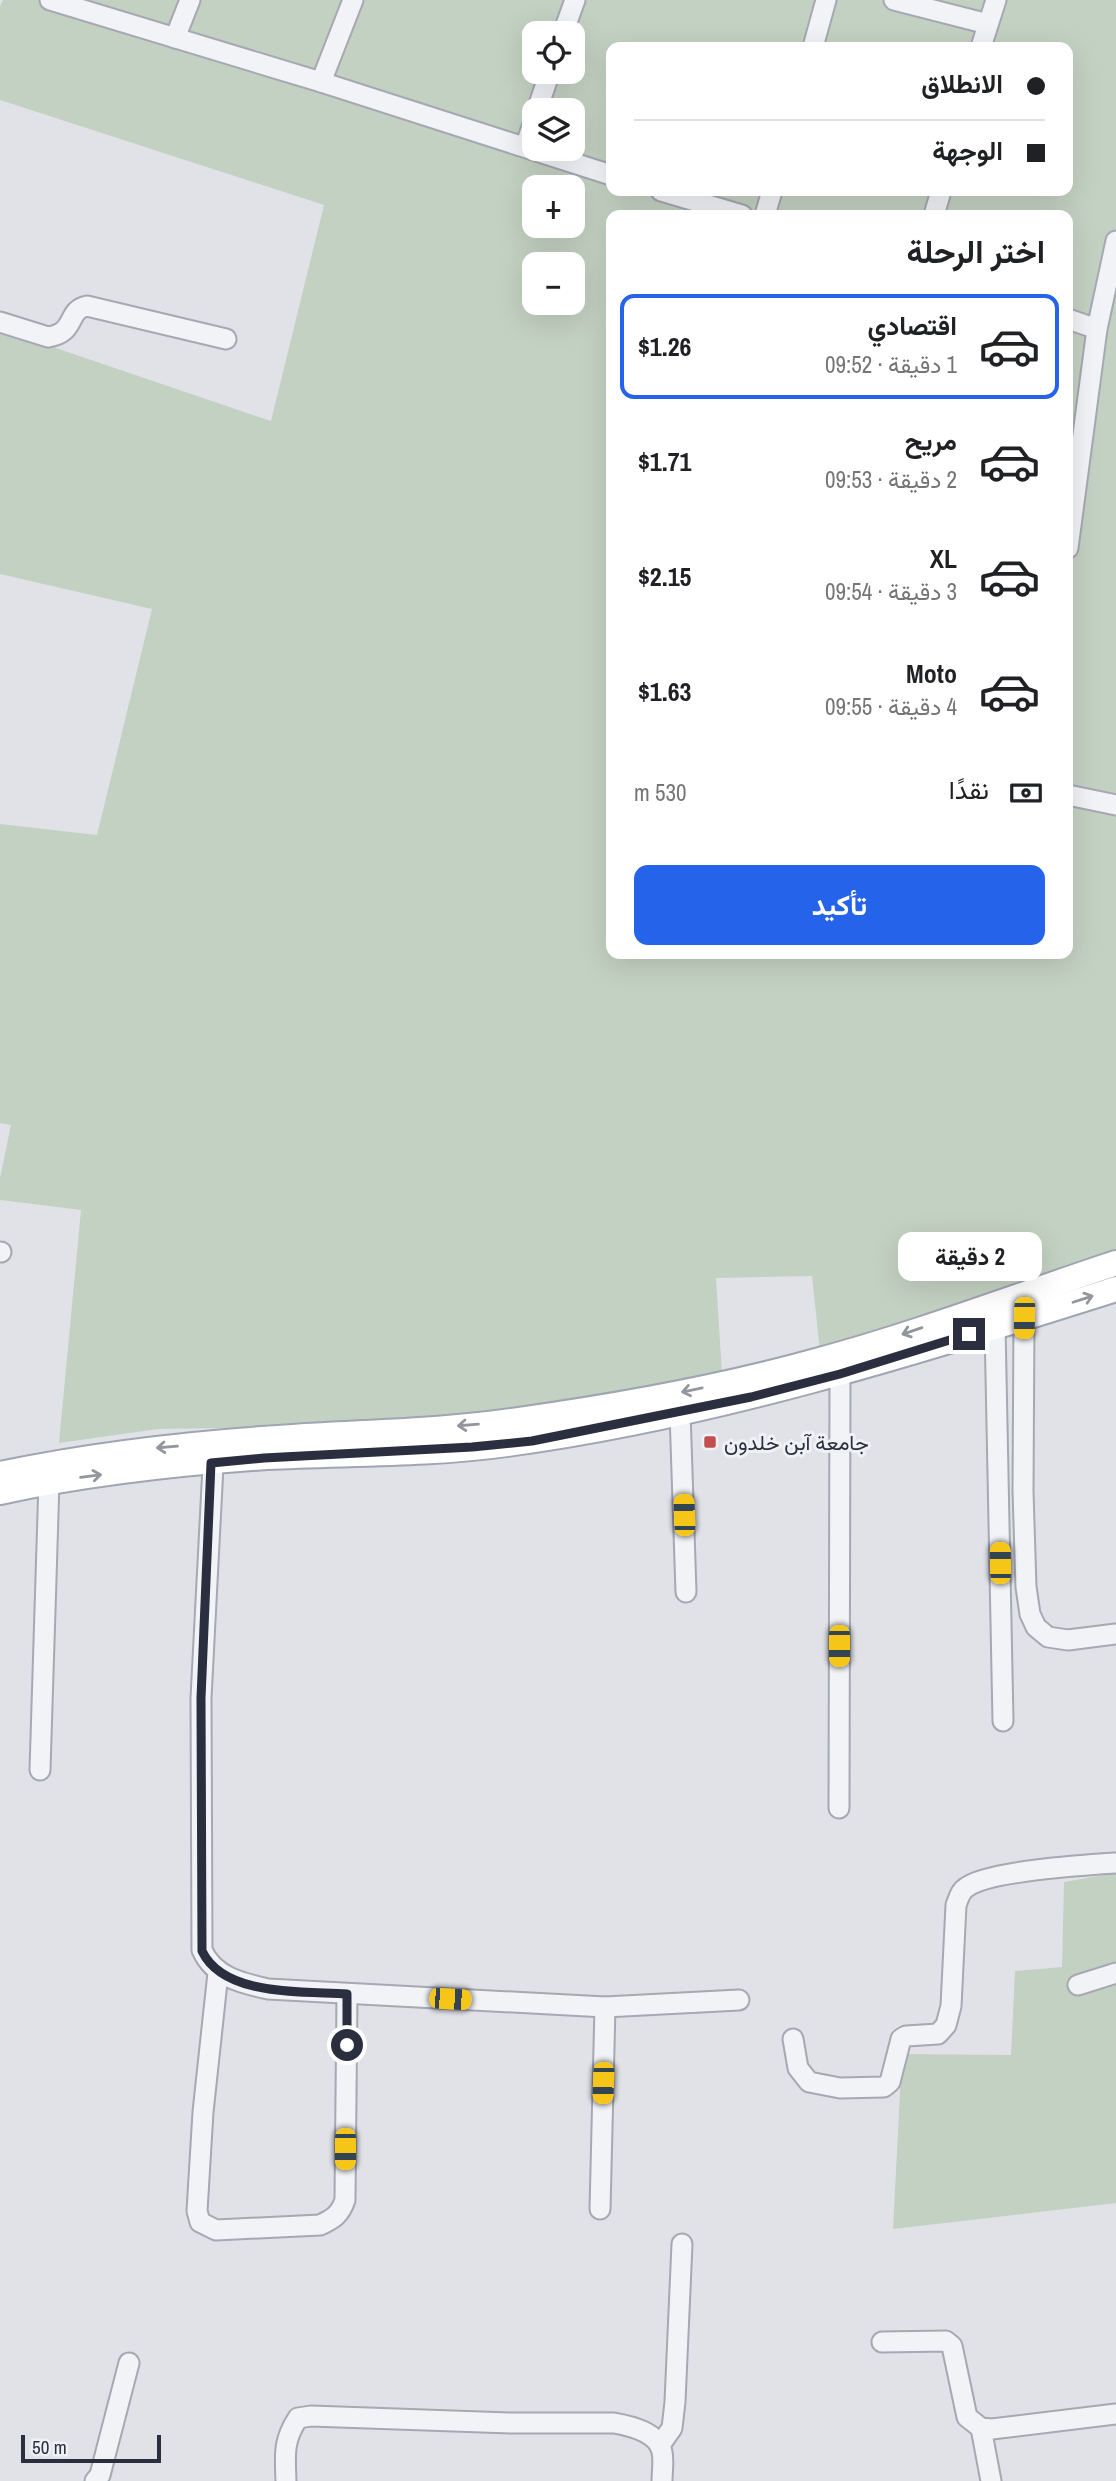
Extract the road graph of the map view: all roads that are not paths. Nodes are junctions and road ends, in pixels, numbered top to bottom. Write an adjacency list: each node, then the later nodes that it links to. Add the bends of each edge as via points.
1 (50, 0): 10 (street)
2 (190, 0): 10 (street)
3 (353, 0): 13 (street)
4 (575, 0): 8 (street)
5 (826, 0): 11 (street)
6 (894, 0): 9 (street)
7 (996, 0): 9 (street)
8 (568, 21)
9 (988, 24): 12 (street)
10 (175, 38): 13 (street)
11 (814, 42)
12 (983, 42)
13 (321, 82): 14 (street)
14 (522, 146)
15 (568, 161): 16 (street)
16 (606, 173)
17 (678, 196): 18 (street)
18 (725, 210)
19 (1116, 241): 22 (street)
20 (1073, 321): 22 (street)
21 (0, 322): 23 (street, via 55,336 68,327 80,307 87,306)
22 (1097, 329): 24 (street)
23 (226, 339)
24 (1073, 488)
25 (1073, 796): 26 (street)
26 (1116, 806)
27 (1116, 1263): 33 (main road, one-way to 33, via 817,1361 610,1407)
28 (1116, 1289): 29 (main road, one-way to 28)
29 (1024, 1318): 30 (main road); 38 (street, via 1023,1491 1030,1614 1048,1637 1069,1640)
30 (995, 1326): 31 (main road); 39 (street)
31 (840, 1374): 32 (main road); 41 (street)
32 (680, 1412): 33 (main road, via 502,1445 264,1458); 37 (street)
33 (213, 1453): 34 (main road, one-way to 34, via 110,1454); 35 (main road, one-way to 33, via 167,1466); 43 (street, via 201,1698 200,1847 202,1951)
34 (0, 1474)
35 (49, 1482): 36 (main road); 40 (street)
36 (0, 1492)
37 (686, 1592)
38 (1116, 1634)
39 (1003, 1721)
40 (40, 1770)
41 (839, 1808)
42 (1116, 1863): 49 (street, via 999,1877 961,1891 946,2025 938,2034 901,2039 890,2082 884,2087 839,2088 809,2082 798,2068)
43 (219, 1973): 46 (street, via 268,1989); 46 (street, via 197,2211 200,2222 216,2230 320,2225 341,2211 345,2200)
44 (1116, 1973): 45 (street)
45 (1078, 1984)
46 (347, 1994): 48 (street)
47 (739, 2000): 48 (street)
48 (605, 2007): 50 (street)
49 (793, 2039)
50 (600, 2209)
51 (682, 2244): 56 (street, via 675,2402 671,2428)
52 (882, 2342): 55 (street, via 946,2341 952,2346 967,2417)
53 (129, 2363): 57 (street)
54 (1116, 2414): 55 (street)
55 (981, 2428): 60 (street)
56 (660, 2445): 58 (street, via 643,2431 614,2423 311,2416 298,2418 288,2433); 59 (street)
57 (95, 2481)
58 (286, 2481)
59 (662, 2481)
60 (991, 2481)

